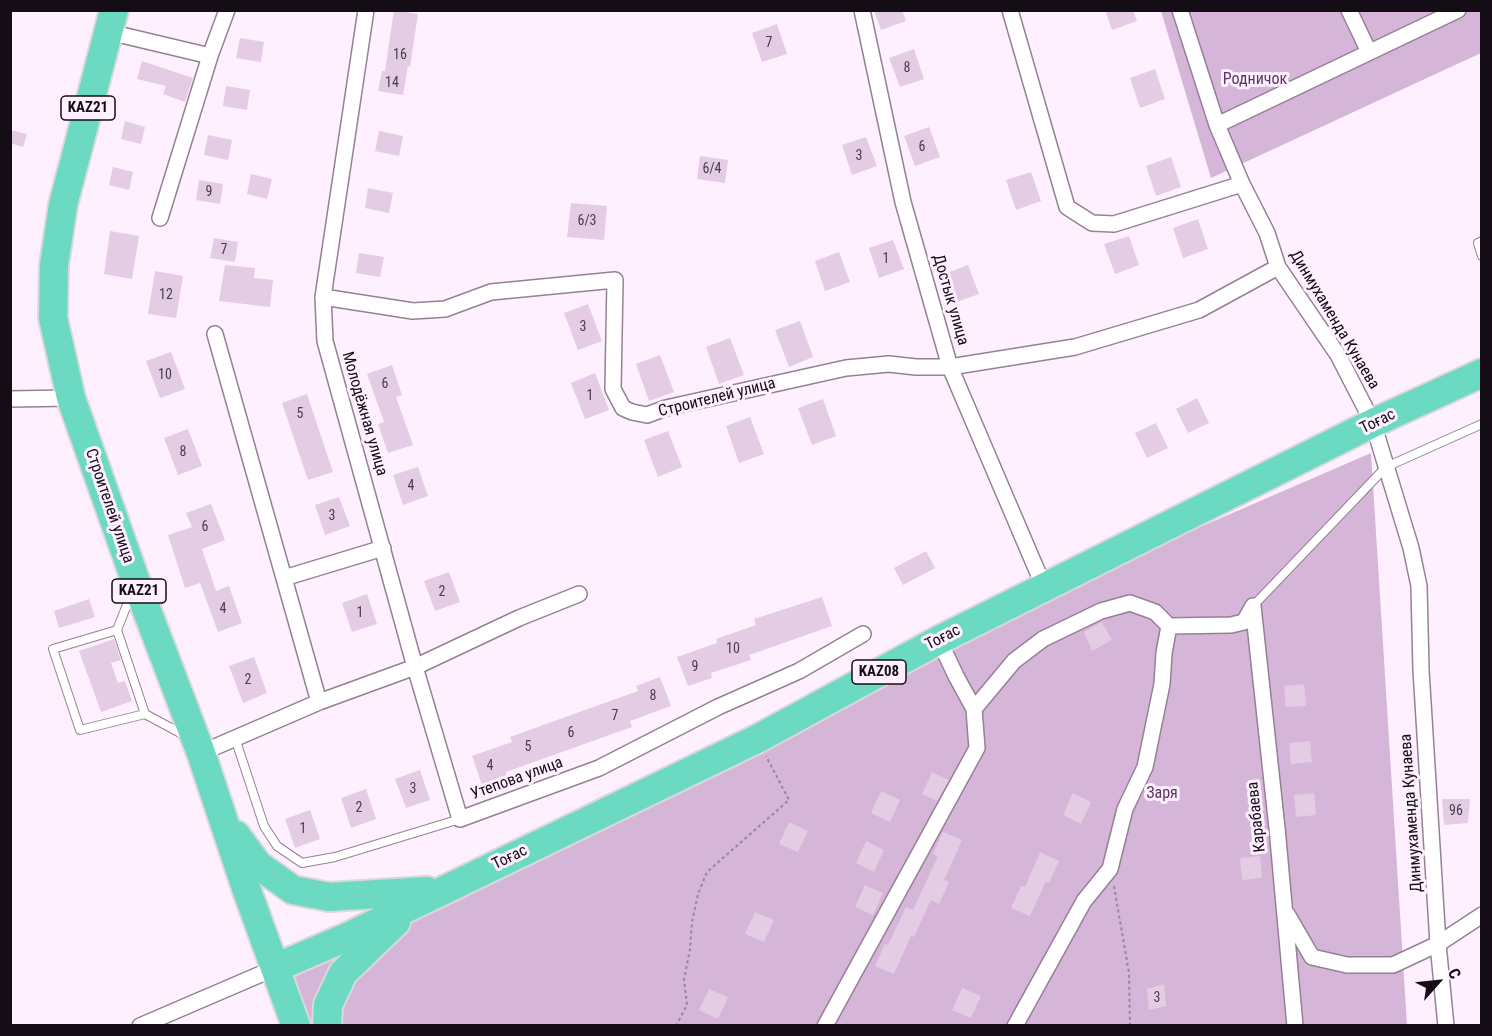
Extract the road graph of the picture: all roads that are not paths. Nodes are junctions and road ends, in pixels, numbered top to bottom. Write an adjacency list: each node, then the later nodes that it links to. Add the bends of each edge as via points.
1 (227, 10): 10 (street)
2 (366, 10): 17 (street, Молодёжная улица)
3 (862, 10): 19 (street, Достык улица, via 903,202)
4 (1010, 10): 12 (street, via 1067,207 1092,223 1114,224)
5 (1180, 10): 11 (street, Динмухаменда Кунаева)
6 (1349, 10): 9 (street)
7 (1458, 10): 9 (street)
8 (111, 21): 10 (street); 21 (highway, Строителей улица / KAZ21, via 63,205 54,265 53,318)
9 (1369, 52): 11 (street)
10 (210, 56): 13 (street)
11 (1217, 125): 12 (street, Динмухаменда Кунаева)
12 (1242, 184): 16 (street, Динмухаменда Кунаева, via 1267,233)
13 (160, 218)
14 (1482, 241): 15 (lane)
15 (1482, 256)
16 (1278, 267): 19 (street, via 1199,310 1075,347); 23 (street, Динмухаменда Кунаева, via 1338,355)
17 (323, 297): 19 (street, Строителей улица, via 413,310 445,309 491,292 615,280 613,389 623,408 647,416 666,408 846,368 890,364); 26 (street, Молодёжная улица, via 325,342)
18 (215, 334): 27 (street)
19 (950, 367): 29 (street, Достык улица)
20 (1482, 373): 23 (highway, Тоғас / KAZ08)
21 (71, 398): 22 (street); 28 (highway, Строителей улица / KAZ21)
22 (10, 399)
23 (1373, 423): 25 (street, Динмухаменда Кунаева); 29 (highway, Тоғас / KAZ08)
24 (1482, 424): 25 (lane)
25 (1386, 467): 31 (lane); 48 (street, Динмухаменда Кунаева, via 1419,586)
26 (383, 548): 27 (street); 36 (street, Молодёжная улица)
27 (284, 578): 37 (street)
28 (136, 582): 33 (lane); 41 (highway, Строителей улица / KAZ21)
29 (1044, 587): 35 (highway, Тоғас / KAZ08)
30 (579, 594): 36 (street)
31 (1253, 606): 32 (street, via 1244,622); 46 (street, Карабаева)
32 (1169, 626): 38 (street, via 1155,612 1130,603 1101,610 1043,639 1014,661); 54 (street, via 1145,767 1125,809 1110,869 1084,901)
33 (117, 630): 39 (lane); 39 (lane, via 53,649 80,730)
34 (863, 634): 43 (street, Утепова улица, via 799,671 599,768)
35 (939, 640): 38 (street); 44 (highway, Тоғас / KAZ08, via 757,739)
36 (415, 667): 37 (street); 43 (street, Молодёжная улица)
37 (319, 702): 40 (street)
38 (975, 709): 53 (street, via 977,748)
39 (145, 714): 41 (lane)
40 (235, 738): 41 (street); 43 (lane, Утепова улица, via 264,826 277,846 302,863 335,857)
41 (198, 747): 42 (highway, Строителей улица / KAZ21)
42 (221, 814): 44 (highway, via 258,865 293,890 329,897); 49 (highway, Строителей улица / KAZ21)
43 (460, 819)
44 (444, 890): 45 (highway, Тоғас / KAZ08)
45 (415, 904): 49 (highway, Тоғас / KAZ08); 52 (highway, via 343,972 328,1005)
46 (1284, 908): 48 (street, via 1312,957 1347,965 1393,965); 55 (street, Карабаева)
47 (1482, 915): 48 (street)
48 (1438, 944): 56 (street, Динмухаменда Кунаева)
49 (275, 968): 50 (street); 51 (highway, Строителей улица)
50 (140, 1026)
51 (296, 1026)
52 (327, 1026)
53 (825, 1026)
54 (1015, 1026)
55 (1295, 1026)
56 (1446, 1026)

